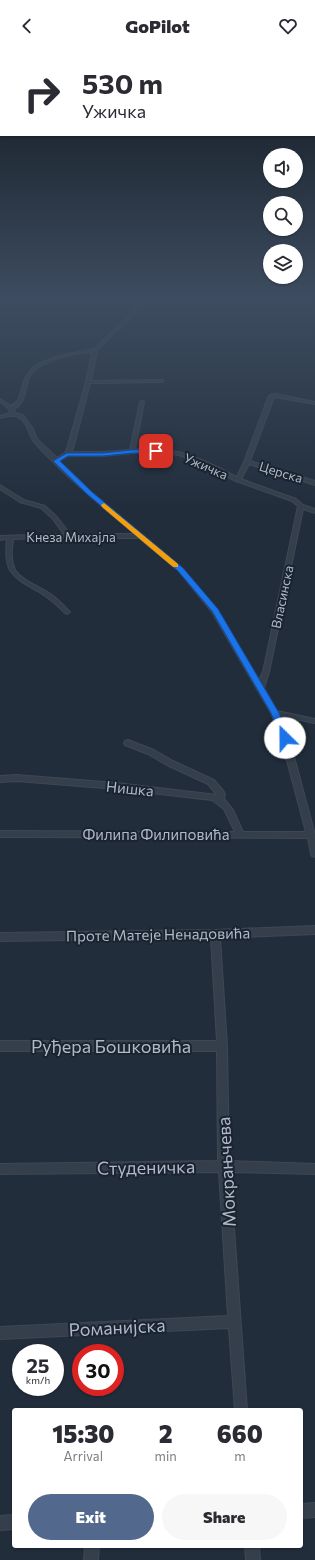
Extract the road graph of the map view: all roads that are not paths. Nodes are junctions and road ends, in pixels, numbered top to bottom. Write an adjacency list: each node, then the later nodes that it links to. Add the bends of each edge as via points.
1 (34, 369): 8 (street, via 27,379 22,398)
2 (91, 369): 4 (street)
3 (162, 381): 4 (street)
4 (88, 382): 12 (street, via 75,434)
5 (0, 400): 8 (street)
6 (142, 402): 11 (street)
7 (315, 404): 14 (street, via 272,396)
8 (11, 408): 9 (street)
9 (13, 414): 10 (street); 13 (street, via 21,416 26,421 36,440)
10 (0, 417)
11 (132, 451): 12 (street, Ужичка); 15 (street, Ужичка, via 180,454)
12 (67, 454): 13 (street)
13 (56, 461): 21 (street, via 89,493)
14 (247, 462): 15 (street); 16 (street, Церска)
15 (238, 480): 18 (street, Ужичка, via 294,500)
16 (315, 483)
17 (0, 487): 20 (street, via 22,500 43,507)
18 (301, 506): 19 (street, Ужичка); 25 (street, Власинска, via 266,672)
19 (315, 511)
20 (68, 536): 21 (street, Кнеза Михајла); 23 (street, Кнеза Михајла)
21 (141, 536): 25 (street, via 181,570 215,611)
22 (0, 538): 23 (street, Кнеза Михајла)
23 (10, 538): 24 (street, via 8,557 14,574 51,598)
24 (67, 612)
25 (260, 688): 26 (street)
26 (275, 713): 27 (street); 33 (street, via 285,738)
27 (315, 721)
28 (128, 743): 30 (street, via 211,782 221,794)
29 (0, 778): 30 (street, Нишка, via 116,786)
30 (220, 799): 32 (street)
31 (0, 834): 32 (street, Филипа Филиповића)
32 (240, 834): 33 (street, Филипа Филиповића)
33 (311, 835): 34 (street)
34 (315, 854)
35 (315, 930): 36 (street, Проте Матеје Ненадовића)
36 (215, 934): 37 (street, Проте Матеје Ненадовића); 39 (street, Мокрањчева)
37 (0, 937)
38 (0, 1046): 39 (street, Руђера Бошковића)
39 (222, 1046): 40 (street, Мокрањчева)
40 (224, 1166): 41 (street, Студеничка); 42 (street, Студеничка); 43 (street, Мокрањчева)
41 (0, 1169)
42 (315, 1169)
43 (234, 1322): 44 (street, Романијска); 45 (street, Мокрањчева)
44 (0, 1333)
45 (241, 1408)
46 (315, 1510): 47 (street)
47 (303, 1511)
48 (12, 1522): 49 (street)
49 (0, 1523)
50 (92, 1548): 52 (street)
51 (252, 1548): 53 (street)
52 (91, 1560)
53 (253, 1560)

